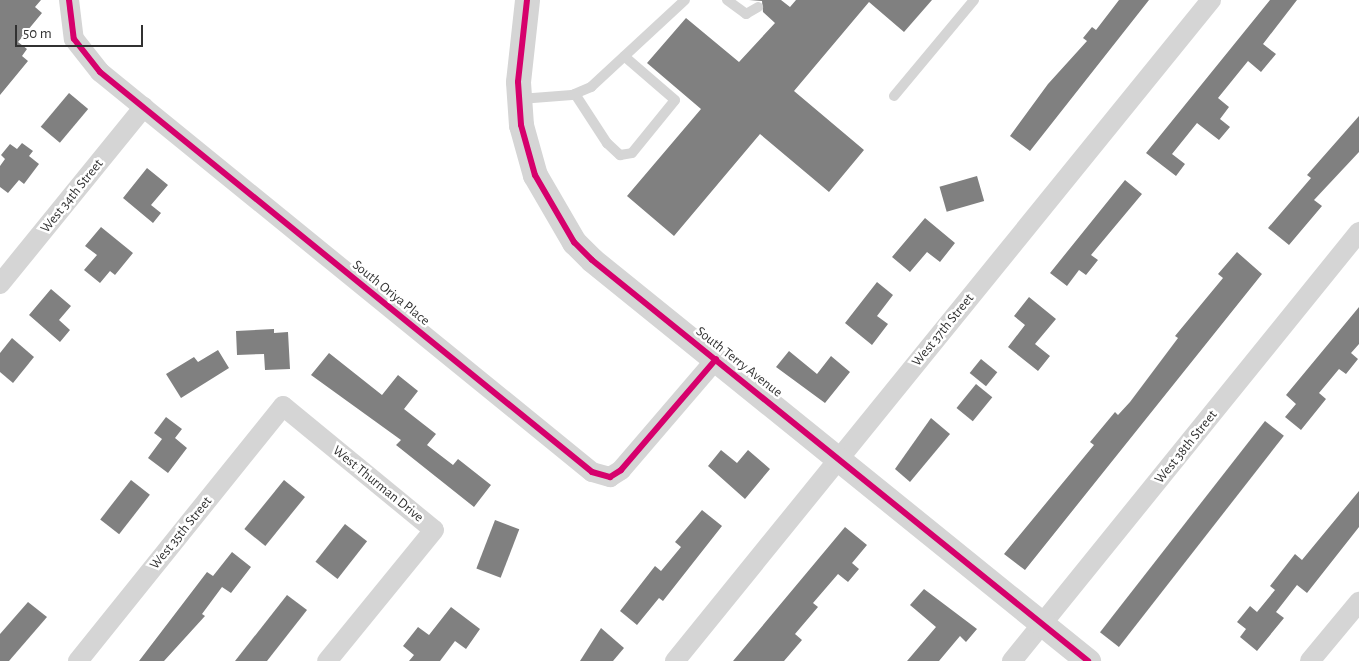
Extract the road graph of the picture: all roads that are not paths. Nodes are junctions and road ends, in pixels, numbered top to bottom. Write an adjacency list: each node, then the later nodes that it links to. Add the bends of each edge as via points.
1 (69, 0): 12 (street, South Oriya Place, via 74,39 87,58)
2 (527, 0): 11 (street, South Terry Avenue)
3 (685, 0): 8 (lane)
4 (727, 0): 7 (lane, via 746,14)
5 (974, 0): 10 (lane)
6 (1211, 0): 17 (street, West 37th Street)
7 (758, 8)
8 (624, 56): 9 (lane, via 591,87); 9 (lane, via 675,100 632,153 620,155 606,144)
9 (575, 94): 11 (lane)
10 (894, 96)
11 (519, 100): 15 (street, South Terry Avenue, via 535,175 574,242)
12 (144, 107): 14 (street, West 34th Street); 15 (street, South Oriya Place, via 598,475 610,477 621,470)
13 (1359, 232): 19 (street, West 38th Street)
14 (0, 284)
15 (716, 359): 17 (street, South Terry Avenue)
16 (284, 406): 20 (street, West 35th Street); 21 (street, West Thurman Drive, via 434,530)
17 (840, 458): 19 (street, South Terry Avenue); 22 (street, West 37th Street)
18 (1359, 602): 25 (street)
19 (1043, 623): 23 (street, West 38th Street); 24 (street, South Terry Avenue)
20 (78, 661)
21 (327, 661)
22 (675, 661)
23 (1012, 661)
24 (1088, 661)
25 (1310, 661)

